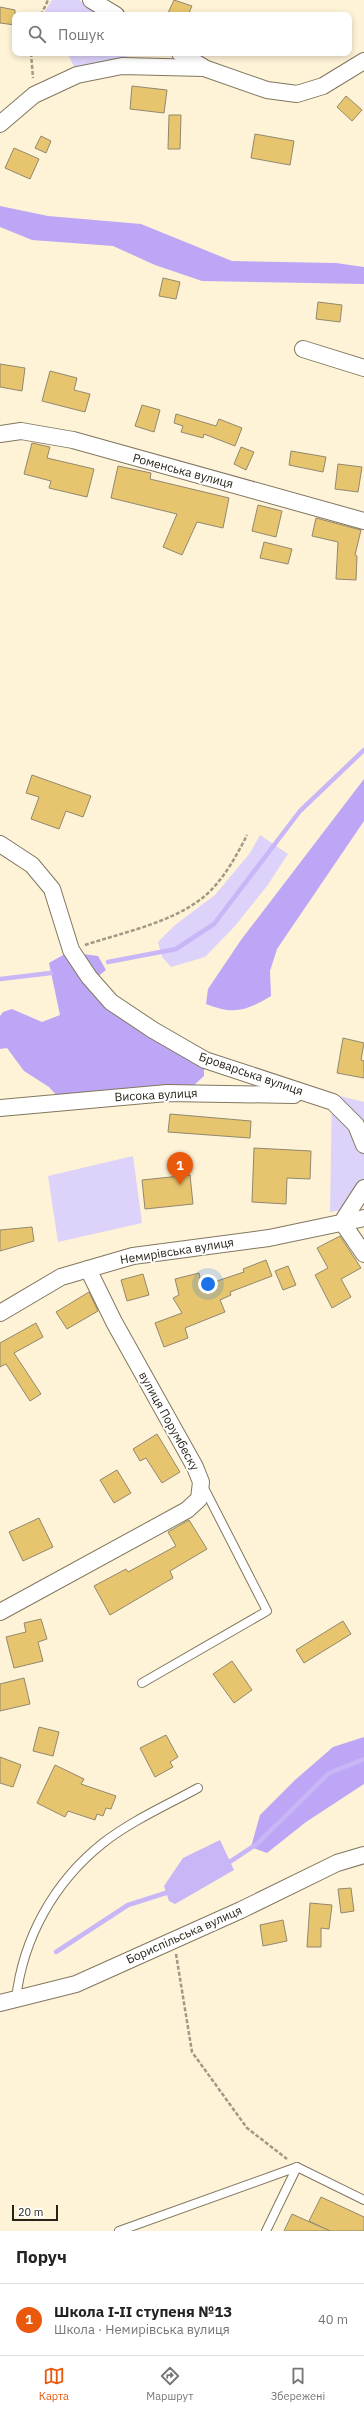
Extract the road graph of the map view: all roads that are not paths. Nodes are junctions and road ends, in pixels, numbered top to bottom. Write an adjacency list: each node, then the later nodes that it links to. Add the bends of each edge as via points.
1 (91, 0): 2 (street)
2 (111, 12)
3 (185, 56): 5 (street)
4 (364, 62): 5 (street, via 323,86 297,94 267,90)
5 (204, 68): 6 (street, via 122,66 77,75 34,95)
6 (0, 124)
7 (303, 349): 8 (street)
8 (364, 368)
9 (0, 434): 10 (street, Роменська вулиця, via 21,431 73,440)
10 (364, 521)
11 (0, 844): 12 (street, Броварська вулиця, via 32,865 52,889 71,950 89,977 111,1002 205,1060)
12 (312, 1095): 13 (street, Висока вулиця, via 167,1092); 14 (street, Броварська вулиця, via 333,1102 356,1125)
13 (0, 1108)
14 (364, 1145)
15 (364, 1188): 17 (street)
16 (364, 1218): 17 (street, Немирівська вулиця)
17 (342, 1222): 18 (street); 19 (street, Немирівська вулиця, via 269,1238 133,1256)
18 (364, 1254)
19 (88, 1268): 20 (street, Немирівська вулиця, via 61,1277); 21 (street, вулиця Порумбеску, via 114,1322)
20 (0, 1313)
21 (201, 1482): 22 (street, вулиця Порумбеску, via 199,1499 187,1510); 23 (lane, via 267,1611)
22 (0, 1612)
23 (142, 1683)
24 (198, 1788): 26 (lane, via 104,1842 63,1883 41,1917 29,1942 19,1972)
25 (364, 1854): 26 (street, Бориспільська вулиця, via 337,1863 241,1910 76,1984)
26 (16, 1999): 27 (street, Бориспільська вулиця)
27 (0, 2003)
28 (297, 2167): 29 (lane); 30 (lane); 31 (lane)
29 (364, 2200)
30 (119, 2231)
31 (266, 2231)

